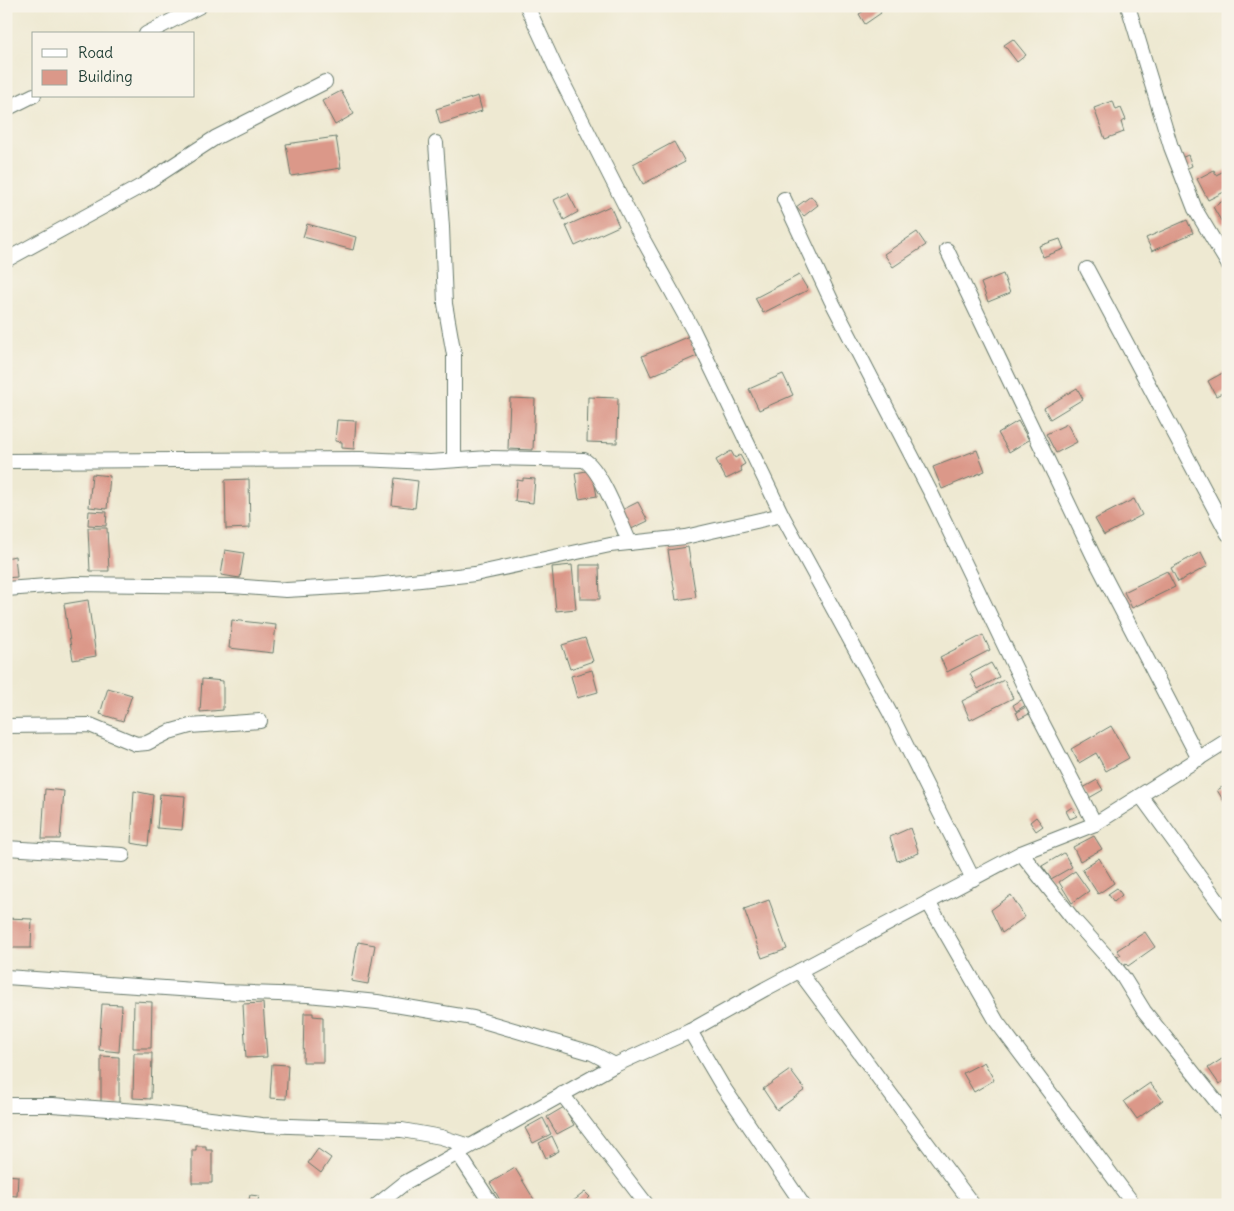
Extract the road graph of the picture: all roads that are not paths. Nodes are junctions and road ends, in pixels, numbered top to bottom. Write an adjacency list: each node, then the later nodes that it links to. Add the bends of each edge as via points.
1 (200, 6): 4 (street)
2 (527, 6): 16 (street, via 634,223 693,330)
3 (1128, 6): 12 (street, via 1171,147 1195,209)
4 (150, 32)
5 (325, 82): 11 (street, via 215,138 143,185)
6 (32, 96): 7 (street)
7 (6, 109)
8 (436, 143): 14 (street, via 445,304 454,355)
9 (784, 199): 25 (street, via 1032,704)
10 (947, 250): 23 (street, via 1093,555)
11 (6, 260)
12 (1228, 264)
13 (1087, 268): 17 (street)
14 (454, 460): 15 (street); 18 (street, via 584,460 590,463 599,477)
15 (6, 461)
16 (782, 515): 18 (street, via 685,537); 29 (street, via 890,713)
17 (1228, 534)
18 (630, 543): 19 (street, via 475,574 375,585 286,590 74,584)
19 (6, 589)
20 (260, 721): 21 (street, via 190,726 136,744 90,725)
21 (6, 726)
22 (1228, 740): 23 (street)
23 (1199, 759): 24 (street)
24 (1141, 796): 25 (street); 31 (street)
25 (1096, 824): 27 (street)
26 (6, 848): 28 (street)
27 (1021, 853): 29 (street); 38 (street, via 1109,959 1144,1011)
28 (123, 855)
29 (973, 879): 30 (street)
30 (928, 902): 32 (street); 45 (street, via 997,1022)
31 (1228, 915)
32 (799, 971): 34 (street); 44 (street)
33 (6, 977): 35 (street, via 378,1002 473,1018 592,1053)
34 (690, 1031): 35 (street); 43 (street, via 723,1087)
35 (615, 1065): 36 (street)
36 (562, 1094): 39 (street); 42 (street)
37 (6, 1105): 39 (street, via 151,1112 262,1125 402,1130 441,1137)
38 (1228, 1116)
39 (463, 1149): 40 (street, via 406,1182); 41 (street)
40 (378, 1205)
41 (492, 1205)
42 (647, 1205)
43 (803, 1205)
44 (973, 1205)
45 (1134, 1205)

